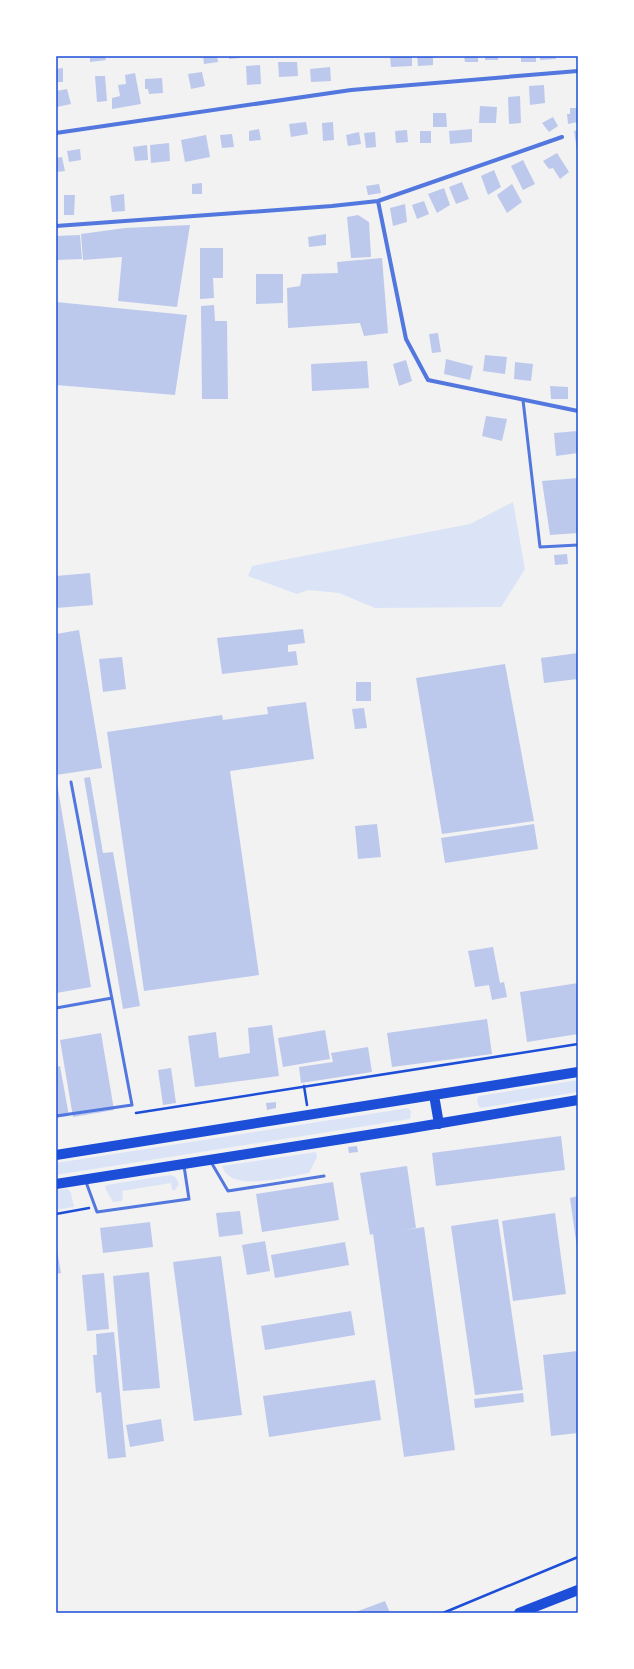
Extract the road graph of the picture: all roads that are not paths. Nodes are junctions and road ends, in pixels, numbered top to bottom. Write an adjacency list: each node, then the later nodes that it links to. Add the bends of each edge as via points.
1 (578, 71): 2 (street, via 351,90)
2 (56, 133)
3 (562, 137): 4 (street)
4 (378, 201): 5 (street); 6 (street, via 406,340 428,380)
5 (56, 226)
6 (523, 400): 7 (street); 8 (lane, via 540,547)
7 (578, 411)
8 (578, 545)
9 (71, 782): 10 (lane)
10 (112, 998): 11 (lane); 15 (lane, via 132,1105)
11 (56, 1008)
12 (578, 1072): 13 (main road)
13 (434, 1095): 16 (main road); 17 (main road)
14 (578, 1100): 16 (main road)
15 (56, 1116)
16 (439, 1124): 18 (main road)
17 (56, 1155)
18 (210, 1160): 19 (main road); 20 (lane, via 228,1191)
19 (184, 1164): 21 (main road); 21 (lane, via 189,1199 98,1212)
20 (324, 1176)
21 (84, 1179): 22 (main road)
22 (56, 1184)
23 (578, 1590): 24 (main road)
24 (519, 1613)

